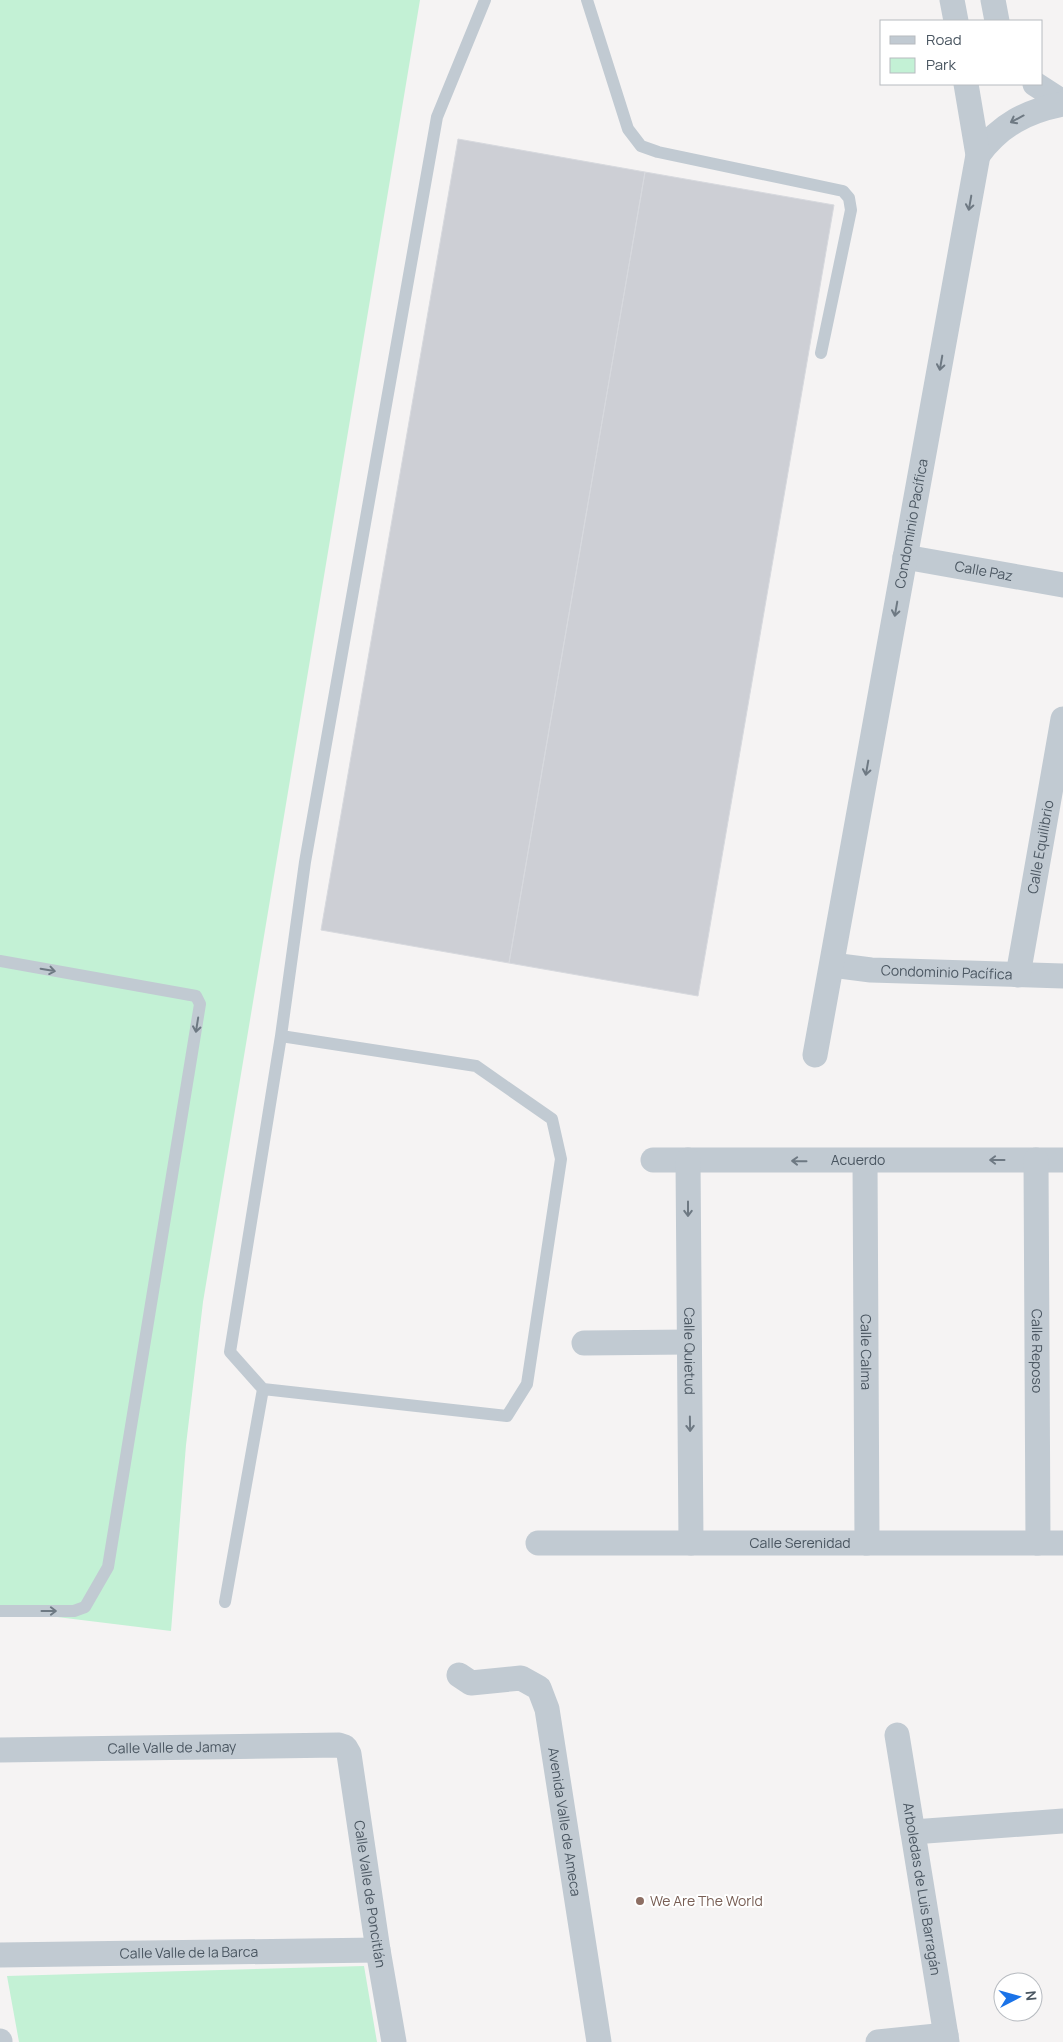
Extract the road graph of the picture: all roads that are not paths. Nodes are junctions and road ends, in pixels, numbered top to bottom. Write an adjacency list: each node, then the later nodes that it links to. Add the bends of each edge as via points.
1 (485, 0): 20 (lane, via 437,117 305,862)
2 (587, 0): 11 (lane, via 628,129 641,146 844,192 849,198 851,210)
3 (952, 0): 5 (street)
4 (993, 0): 6 (street)
5 (956, 20)
6 (997, 20)
7 (966, 85): 10 (street, Condominio Pacífica)
8 (1036, 85): 9 (street)
9 (1063, 103): 10 (street, one-way to 10, via 1038,109 1012,121 990,138)
10 (978, 155): 12 (street, Condominio Pacífica, one-way to 12)
11 (821, 353)
12 (906, 557): 13 (street, Calle Paz); 17 (street, Condominio Pacífica, one-way to 17)
13 (1063, 585)
14 (1063, 719): 15 (street, Calle Equilibrio)
15 (1056, 798): 18 (street, Calle Equilibrio)
16 (0, 961): 36 (lane, via 196,996 200,1004 108,1567 85,1608 74,1611)
17 (832, 965): 18 (street, Condominio Pacífica, via 872,970); 21 (street, Condominio Pacífica)
18 (1018, 975): 19 (street, Condominio Pacífica)
19 (1063, 976)
20 (280, 1036): 29 (lane, via 230,1352); 29 (lane, via 476,1066 552,1119 561,1159 527,1384 507,1416)
21 (815, 1056)
22 (653, 1160): 23 (street, Acuerdo)
23 (688, 1160): 26 (street, Acuerdo, one-way to 23); 27 (street, Calle Quietud, one-way to 27)
24 (1036, 1160): 25 (street, Acuerdo); 26 (street, Acuerdo, one-way to 26); 33 (street, Calle Reposo)
25 (1063, 1160)
26 (865, 1161): 32 (street, Calle Calma)
27 (689, 1342): 28 (street); 31 (street, Calle Quietud, one-way to 31)
28 (584, 1343)
29 (263, 1390): 35 (lane)
30 (538, 1543): 31 (street, Calle Serenidad)
31 (691, 1543): 32 (street, Calle Serenidad)
32 (867, 1543): 33 (street, Calle Serenidad)
33 (1038, 1543): 34 (street, Calle Serenidad)
34 (1063, 1543)
35 (226, 1602)
36 (0, 1611)
37 (459, 1675): 47 (street, Avenida Valle de Ameca, via 471,1682 521,1678 540,1688 547,1709)
38 (898, 1735): 42 (street, Arboledas de Luis Barragán)
39 (345, 1747): 40 (street, Calle Valle de Jamay); 43 (street, Calle Valle de Poncitlán, via 349,1754)
40 (0, 1750)
41 (1063, 1821): 42 (street)
42 (913, 1832): 45 (street, Arboledas de Luis Barragán)
43 (378, 1950): 44 (street, Calle Valle de la Barca); 46 (street, Calle Valle de Poncitlán)
44 (0, 1955)
45 (947, 2038): 48 (street)
46 (394, 2042)
47 (598, 2042)
48 (878, 2042)

